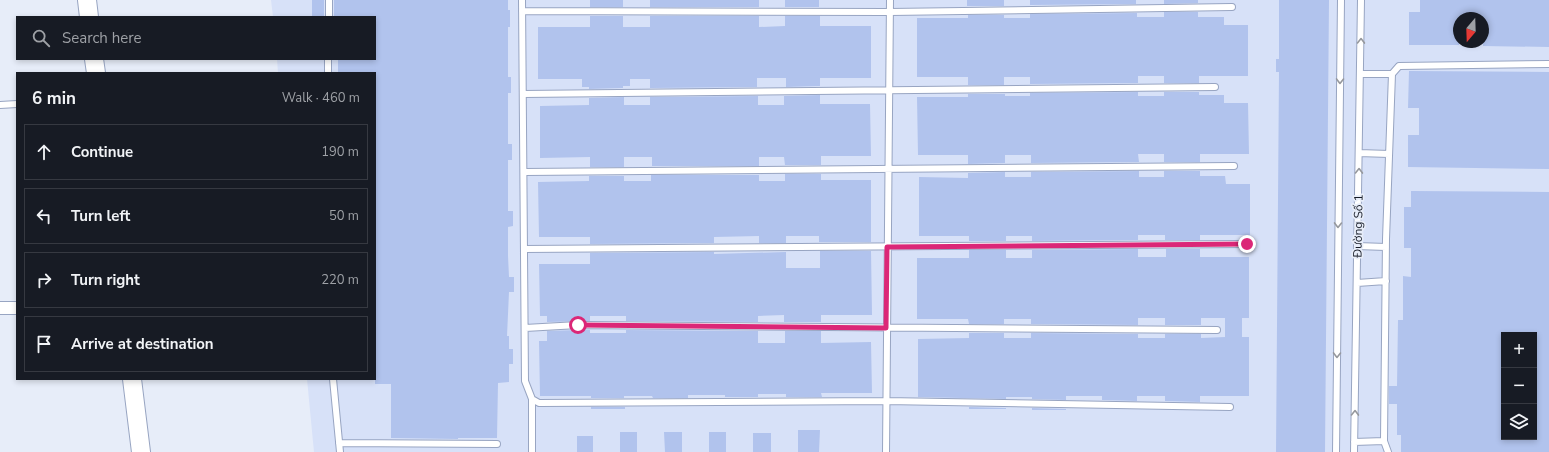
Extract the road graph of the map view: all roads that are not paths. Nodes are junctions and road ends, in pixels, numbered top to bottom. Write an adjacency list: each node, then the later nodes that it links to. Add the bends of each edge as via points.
1 (87, 0): 10 (main road)
2 (329, 0): 11 (lane)
3 (522, 0): 8 (lane)
4 (890, 0): 9 (lane)
5 (1341, 0): 54 (lane, Đường Số 1, one-way to 54)
6 (1361, 0): 17 (lane, Đường Số 1, one-way to 6)
7 (1232, 7): 9 (lane)
8 (522, 11): 9 (lane); 21 (lane)
9 (890, 12): 20 (lane)
10 (89, 16)
11 (328, 16)
12 (94, 60): 15 (main road)
13 (328, 60): 16 (lane)
14 (1549, 64): 18 (lane, via 1399,66)
15 (96, 72)
16 (328, 72)
17 (1360, 74): 18 (lane); 24 (lane, Đường Số 1)
18 (1392, 74): 25 (lane)
19 (1214, 87): 20 (lane)
20 (889, 90): 21 (lane); 27 (lane)
21 (523, 94): 28 (lane)
22 (16, 104): 23 (lane)
23 (0, 105)
24 (1359, 153): 25 (lane); 30 (lane, Đường Số 1, one-way to 24)
25 (1389, 154): 32 (lane)
26 (1234, 166): 27 (lane)
27 (888, 168): 28 (lane); 31 (lane)
28 (524, 172): 33 (lane)
29 (1247, 244): 31 (lane)
30 (1357, 246): 32 (lane); 35 (lane, Đường Số 1)
31 (887, 247): 33 (lane); 39 (lane)
32 (1386, 247): 34 (lane)
33 (524, 249): 38 (lane)
34 (1386, 281): 35 (lane); 46 (lane)
35 (1357, 282): 47 (lane, Đường Số 1, one-way to 35)
36 (0, 308): 37 (street)
37 (16, 308)
38 (525, 328): 39 (lane, via 578,325); 43 (lane, via 525,381)
39 (886, 328): 40 (lane); 44 (lane)
40 (1218, 330)
41 (132, 380): 50 (main road)
42 (333, 380): 48 (lane)
43 (532, 399): 44 (lane, via 538,403); 52 (lane)
44 (886, 401): 45 (lane); 53 (lane)
45 (1230, 407)
46 (1384, 441): 47 (lane); 56 (lane)
47 (1354, 442): 55 (lane, Đường Số 1)
48 (339, 443): 49 (lane); 51 (lane)
49 (497, 444)
50 (141, 452)
51 (340, 452)
52 (532, 452)
53 (886, 452)
54 (1336, 452)
55 (1354, 452)
56 (1388, 452)

